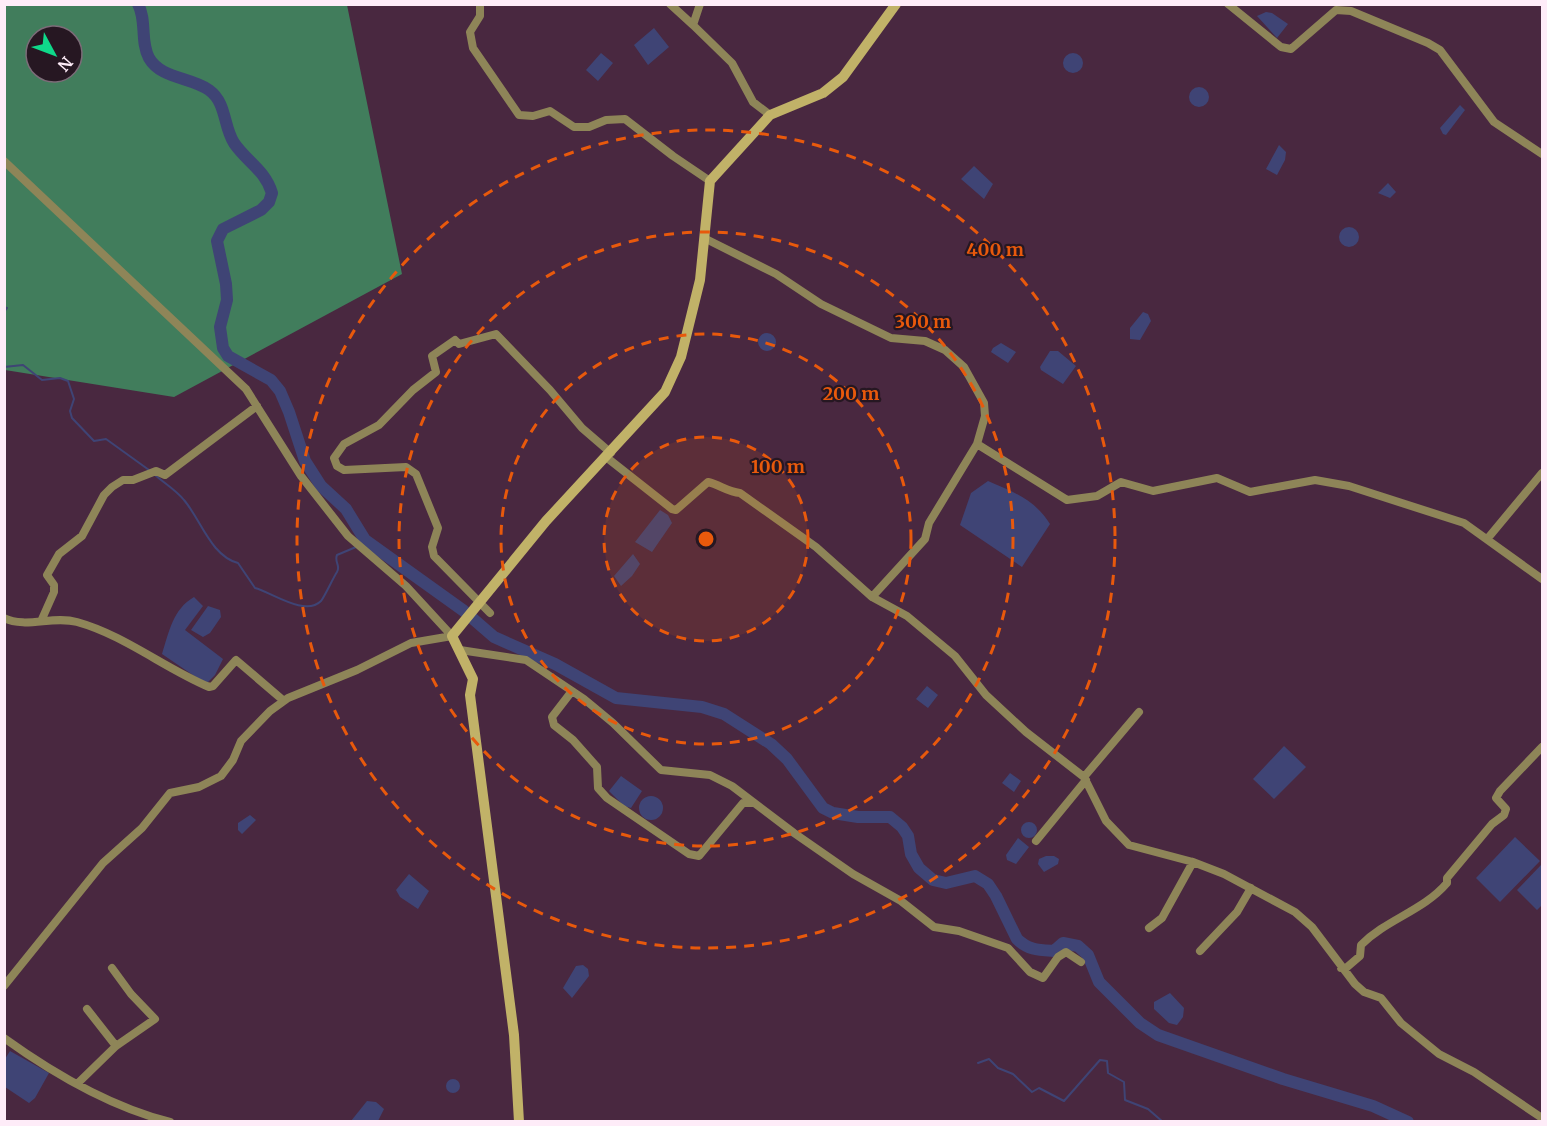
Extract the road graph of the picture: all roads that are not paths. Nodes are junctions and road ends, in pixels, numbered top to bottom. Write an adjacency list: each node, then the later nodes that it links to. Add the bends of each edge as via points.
1 (480, 4): 10 (street, via 480,16 470,32 473,48 519,115 550,111 574,127 625,119)
2 (670, 4): 6 (street)
3 (700, 4): 6 (street)
4 (896, 4): 7 (street, via 843,77 823,93)
5 (1228, 4): 8 (street, via 1281,47 1291,49 1336,10 1351,11 1428,43 1440,50 1494,122)
6 (693, 25): 7 (street, via 732,63 753,102)
7 (770, 115): 10 (street)
8 (1542, 154)
9 (4, 161): 12 (street, via 246,389)
10 (710, 181): 11 (street)
11 (706, 239): 13 (street, via 777,274 821,304 891,338 925,340 945,350 964,367 984,404 985,416); 14 (street, via 681,357 665,392)
12 (257, 406): 22 (street, via 165,475 156,471 112,487 82,536 59,554 47,575 54,592); 23 (street, via 301,476 348,536 406,586)
13 (977, 444): 16 (street, via 1067,500 1097,496 1121,482 1153,491 1217,478 1251,492 1314,480 1376,493 1464,523); 18 (street, via 929,523 925,539)
14 (608, 455): 18 (street, via 672,510 708,482 740,493 816,547); 19 (street, via 546,521); 19 (street, via 496,334 466,343 455,340 444,347 432,356 436,372 379,425 337,451 334,458 344,470 406,467 416,474 438,528 432,547 434,556)
15 (1542, 473): 16 (street)
16 (1488, 538): 17 (street)
17 (1542, 579)
18 (872, 597): 29 (street, via 907,616 955,656 986,695)
19 (476, 608): 20 (street); 23 (street)
20 (490, 613)
21 (4, 618): 22 (street, via 21,623)
22 (42, 619): 26 (street, via 76,622 100,631 209,687 236,660)
23 (452, 636): 24 (street); 26 (street, via 411,643)
24 (460, 650): 25 (street, via 526,660); 46 (street, via 473,679 470,695 514,1035)
25 (572, 691): 30 (street, via 613,723 661,770 710,775); 30 (street, via 552,717 554,725 597,766 598,788 689,854 699,856 743,803)
26 (284, 701): 39 (street, via 241,741 221,776 199,787 170,793 142,828 90,877)
27 (1139, 711): 29 (street)
28 (1542, 747): 38 (street, via 1500,791 1496,798 1506,812 1447,878 1438,894 1379,930 1361,945 1360,956)
29 (1085, 778): 31 (street); 32 (street, via 1106,820 1129,845)
30 (753, 803): 36 (street, via 934,927 1008,948 1030,972 1043,978 1066,952)
31 (1036, 841)
32 (1193, 862): 33 (street); 34 (street, via 1162,918)
33 (1251, 888): 35 (street, via 1237,912); 38 (street, via 1295,912 1312,927)
34 (1149, 928)
35 (1200, 951)
36 (1081, 962)
37 (112, 968): 42 (street, via 155,1019)
38 (1341, 968): 44 (street, via 1364,992 1381,998 1401,1023 1439,1054 1474,1072)
39 (4, 986)
40 (87, 1009): 42 (street)
41 (4, 1038): 43 (street)
42 (116, 1046): 43 (street)
43 (77, 1084): 45 (street)
44 (1542, 1118)
45 (170, 1122)
46 (519, 1122)

